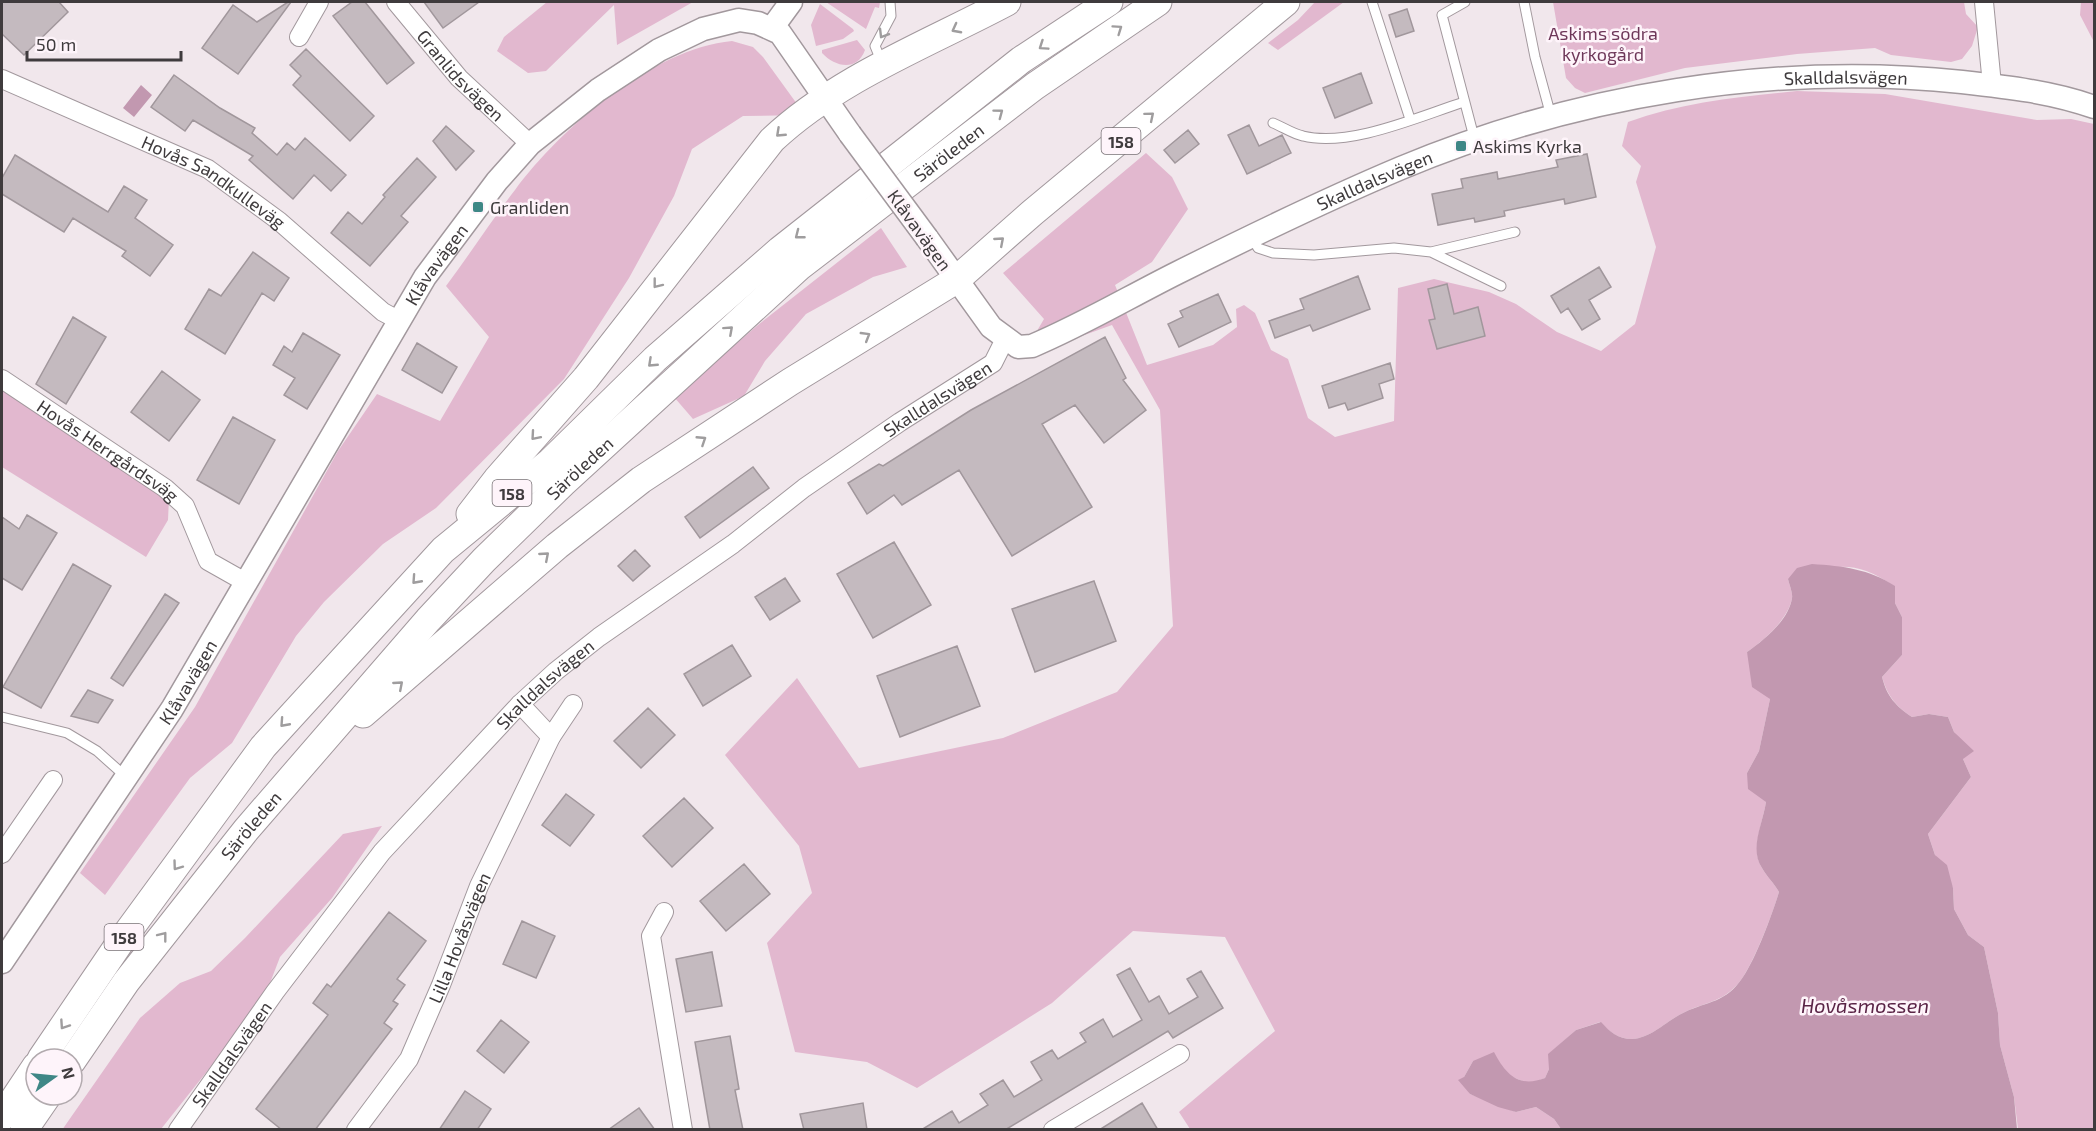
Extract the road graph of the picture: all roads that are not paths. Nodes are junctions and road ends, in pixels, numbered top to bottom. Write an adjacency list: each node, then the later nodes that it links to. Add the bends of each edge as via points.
1 (319, 2): 14 (street)
2 (396, 2): 25 (street, Granlidsvägen, via 459,78)
3 (791, 2): 13 (street)
4 (891, 2): 15 (lane, one-way to 15, via 891,16 875,46)
5 (1007, 2): 15 (main road, 158, one-way to 15)
6 (1109, 2): 34 (main road, Säröleden / 158, one-way to 34, via 1021,60 780,250 655,359 550,462)
7 (1158, 2): 39 (main road, Säröleden / 158, one-way to 7, via 484,560 640,410 782,282 976,130)
8 (1286, 2): 29 (main road, 158, one-way to 8)
9 (1372, 2): 22 (lane)
10 (1465, 2): 19 (lane, via 1442,15)
11 (1524, 2): 21 (lane, via 1534,57)
12 (1984, 2): 17 (street)
13 (771, 27): 18 (street, Klåvavägen, via 790,45); 25 (street, Klåvavägen, via 730,21 684,37 598,90)
14 (299, 37)
15 (884, 66): 18 (main road, 158)
16 (2, 79): 31 (street, Hovås Sandkulleväg, via 208,169 279,221 383,312)
17 (1992, 86): 20 (street, Skalldalsvägen, via 2049,94); 21 (street, Skalldalsvägen, via 1913,77 1791,78 1660,93)
18 (826, 98): 29 (street, Klåvavägen, bridge); 34 (main road, 158, one-way to 34, via 795,118 772,140 586,378 496,479)
19 (1464, 102): 22 (lane); 24 (lane)
20 (2094, 106)
21 (1552, 118): 24 (street, Skalldalsvägen)
22 (1410, 119): 23 (lane, via 1383,130 1329,138 1302,136)
23 (1273, 123)
24 (1475, 141): 27 (street, Skalldalsvägen, via 1402,168)
25 (531, 144): 31 (street, Klåvavägen, via 497,181 425,277)
26 (1515, 232): 28 (lane)
27 (1252, 237): 28 (lane, via 1258,248 1274,253 1314,255 1394,248); 32 (street, Skalldalsvägen, via 1032,346 1018,347)
28 (1431, 252): 30 (lane)
29 (957, 280): 32 (street, Klåvavägen, via 991,327); 39 (main road, 158, one-way to 29, via 371,709 557,546 641,480 790,382)
30 (1501, 286)
31 (400, 321): 35 (street, Klåvavägen)
32 (1005, 339): 36 (street, Skalldalsvägen, via 993,363 804,488 723,551 599,637)
33 (2, 379): 35 (street, Hovås Herrgårdsväg, via 165,488 184,506 208,561)
34 (442, 550): 46 (main road, Säröleden / 158, one-way to 46, via 263,747 121,940)
35 (247, 583): 41 (street, Klåvavägen, via 172,709)
36 (520, 704): 40 (street); 53 (street, Skalldalsvägen, via 382,852 275,992)
37 (573, 704): 40 (street, Lilla Hovåsvägen)
38 (2, 717): 41 (lane, via 67,733 97,751)
39 (333, 729): 47 (main road, Säröleden / 158, one-way to 39, via 126,982 246,830)
40 (550, 737): 54 (street, Lilla Hovåsvägen, via 478,886 409,1059)
41 (125, 776): 45 (street, Klåvavägen)
42 (53, 780): 43 (street)
43 (2, 854)
44 (664, 912): 55 (street, via 651,936)
45 (2, 962)
46 (49, 1047)
47 (81, 1047)
48 (1180, 1054): 56 (street)
49 (24, 1084): 51 (main road)
50 (40, 1107): 52 (main road)
51 (2, 1117)
52 (24, 1130)
53 (178, 1130)
54 (356, 1130)
55 (683, 1130)
56 (1053, 1130)

